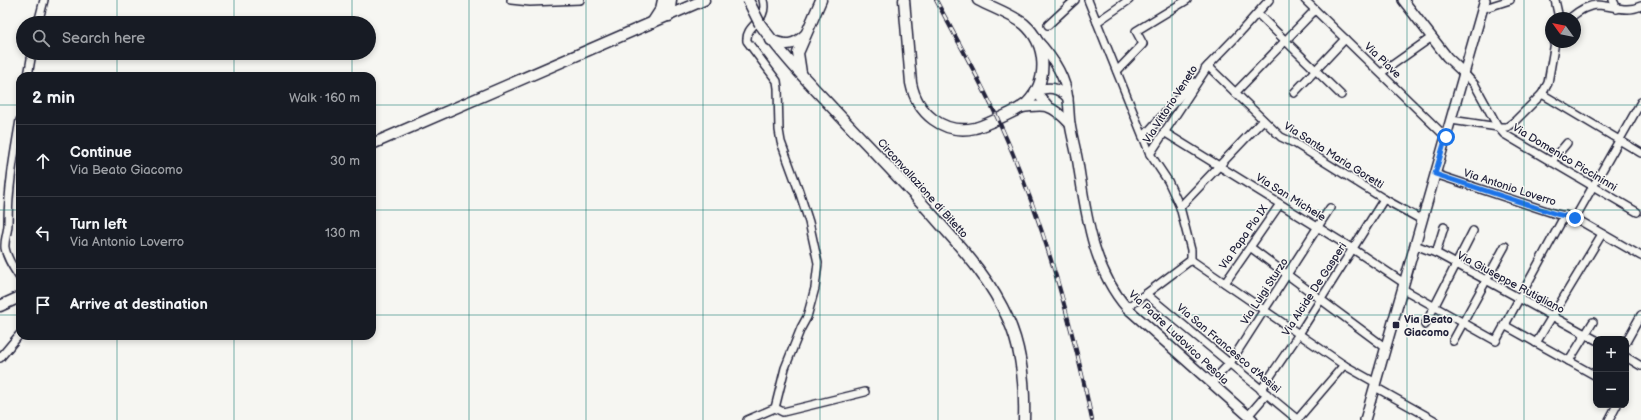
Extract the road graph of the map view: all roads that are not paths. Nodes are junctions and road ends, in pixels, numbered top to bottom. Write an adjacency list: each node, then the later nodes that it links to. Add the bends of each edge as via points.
1 (44, 0): 30 (street)
2 (511, 0): 3 (street)
3 (580, 0)
4 (670, 0): 31 (main road)
5 (704, 0): 31 (main road)
6 (748, 0): 39 (main road, Circonvallazione di Bitetto, bridge)
7 (763, 0): 134 (street, via 763,15 749,31 747,41 777,81 778,130 807,216 818,263 815,288 807,317 785,368)
8 (821, 0): 35 (main road)
9 (904, 0): 58 (main road, via 914,94 930,117 936,122 955,128 975,128)
10 (978, 0): 36 (main road, via 1024,24)
11 (1075, 0): 34 (street)
12 (1088, 0): 32 (street)
13 (1129, 0): 32 (street)
14 (1187, 0): 45 (street, via 1136,31 1143,44)
15 (1269, 0): 29 (street, Via Vittorio Veneto)
16 (1305, 0): 25 (street, Via Piave)
17 (1403, 0): 37 (street)
18 (1485, 0): 26 (street)
19 (1510, 0): 26 (street)
20 (1555, 0): 27 (street)
21 (1613, 0): 24 (street)
22 (662, 4): 31 (main road); 33 (main road)
23 (1641, 6): 24 (street)
24 (1617, 9): 28 (street, via 1598,5)
25 (1315, 10): 38 (street, Via Piave); 40 (street)
26 (1482, 10): 48 (street)
27 (1558, 12)
28 (1580, 12)
29 (1258, 14): 40 (street); 43 (street, Via Vittorio Veneto)
30 (40, 16)
31 (669, 16): 33 (main road)
32 (1097, 22): 45 (street)
33 (652, 23): 67 (main road)
34 (1048, 25)
35 (806, 33): 39 (main road, via 795,44 788,45); 49 (main road, via 798,53)
36 (1035, 38): 50 (main road, via 1043,62); 55 (street, Via Padre Ludovico Pesola, via 1049,52 1063,79)
37 (1432, 38): 47 (street); 48 (street)
38 (1345, 39): 44 (street); 47 (street, Via Piave)
39 (771, 40): 49 (main road, Circonvallazione di Bitetto)
40 (1286, 41): 44 (street); 51 (street)
41 (1554, 48): 53 (street, via 1548,83)
42 (31, 60): 46 (street)
43 (1208, 66): 51 (street, Via Santa Maria Goretti); 63 (street, Via Vittorio Veneto); 64 (street, Via Vittorio Veneto)
44 (1316, 70): 52 (street); 54 (street)
45 (1117, 71): 64 (street)
46 (29, 72)
47 (1381, 73): 65 (street, Via Piave)
48 (1464, 73): 60 (street); 62 (street, Via Domenico Piccininni, via 1474,85)
49 (802, 75): 138 (main road, Circonvallazione di Bitetto, via 931,212 989,284 1009,320 1017,346 1022,374)
50 (1036, 91): 55 (street, via 1046,87 1056,89); 56 (street); 58 (main road)
51 (1235, 93): 59 (street, Via Santa Maria Goretti)
52 (1294, 93)
53 (1542, 94): 62 (street, via 1507,127); 66 (street)
54 (1341, 95)
55 (1068, 98): 61 (street, Via Padre Ludovico Pesola)
56 (1048, 106): 58 (street); 61 (street)
57 (1640, 107): 66 (street)
58 (1020, 108)
59 (1263, 120): 73 (street); 76 (street, Via Santa Maria Goretti, via 1281,136)
60 (1451, 120): 62 (street); 65 (street)
61 (1070, 124): 107 (street, Via Padre Ludovico Pesola, via 1096,254 1114,291)
62 (1498, 127): 72 (street, Via Domenico Piccininni, via 1504,134)
63 (1164, 132): 71 (street, Via Vittorio Veneto); 73 (street, Via San Michele)
64 (1143, 137): 71 (street)
65 (1446, 137): 74 (street)
66 (1620, 140): 70 (street); 75 (street)
67 (376, 142)
68 (1567, 143): 72 (street)
69 (16, 146): 96 (street, via 5,246)
70 (1641, 152)
71 (1150, 154): 78 (street, via 1168,181)
72 (1551, 162): 75 (street, Via Domenico Piccininni)
73 (1220, 166): 77 (street, Via San Michele); 78 (street)
74 (1435, 174): 81 (street, Via Antonio Loverro); 83 (street)
75 (1593, 186): 80 (street, Via Domenico Piccininni); 82 (street)
76 (1384, 200): 83 (street, Via Santa Maria Goretti); 91 (street, Via Alcide De Gasperi)
77 (1280, 204): 84 (street, Via San Michele); 90 (street, Via Papa Pio IX)
78 (1180, 207): 94 (street, via 1191,250)
79 (1330, 208): 84 (street, Via Luigi Sturzo)
80 (1637, 212)
81 (1565, 216): 82 (street, Via Antonio Loverro); 102 (street)
82 (1575, 218): 87 (street, Via Antonio Loverro)
83 (1422, 220): 88 (street)
84 (1318, 227): 91 (street, Via San Michele); 97 (street, Via Luigi Sturzo)
85 (1444, 227): 92 (street)
86 (1473, 231): 95 (street)
87 (1602, 234): 93 (street, Via Antonio Loverro); 109 (street)
88 (1415, 245): 92 (street, Via Giuseppe Rutigliano); 100 (street)
89 (1505, 246): 98 (street)
90 (1250, 247): 97 (street); 99 (street, Via Papa Pio IX)
91 (1353, 249): 100 (street, Via San Michele); 104 (street, Via Alcide De Gasperi)
92 (1436, 254): 95 (street, Via Giuseppe Rutigliano)
93 (1641, 256)
94 (1191, 260): 99 (street); 101 (street)
95 (1455, 264): 98 (street, Via Giuseppe Rutigliano); 106 (street)
96 (16, 272)
97 (1288, 275): 104 (street); 108 (street, Via Luigi Sturzo)
98 (1486, 280): 102 (street, Via Giuseppe Rutigliano); 111 (street)
99 (1225, 283): 108 (street)
100 (1403, 286): 106 (street, Via San Michele); 122 (street)
101 (1146, 294): 107 (street); 126 (street, Via San Francesco d'Assisi)
102 (1520, 298): 109 (street, Via Giuseppe Rutigliano); 114 (street)
103 (16, 299): 105 (main road)
104 (1321, 300): 115 (street, Via Alcide De Gasperi); 122 (street)
105 (0, 306)
106 (1434, 306): 111 (street, Via San Michele); 113 (street)
107 (1128, 308): 130 (street, Via Padre Ludovico Pesola)
108 (1265, 310): 115 (street); 126 (street, Via Luigi Sturzo)
109 (1553, 316): 116 (street, Via Giuseppe Rutigliano); 121 (street)
110 (1641, 316): 117 (street)
111 (1463, 322): 114 (street, Via San Michele, via 1496,341); 120 (street)
112 (1593, 322): 116 (street)
113 (1425, 325)
114 (1504, 325): 121 (street)
115 (1299, 334): 127 (street); 133 (street, Via Alcide De Gasperi)
116 (1586, 334): 118 (street, Via Giuseppe Rutigliano); 125 (street)
117 (1629, 337)
118 (1593, 338)
119 (16, 339): 123 (street)
120 (1453, 341)
121 (1536, 343): 125 (street)
122 (1386, 348): 131 (street)
123 (0, 358)
124 (1629, 359): 128 (street)
125 (1569, 361): 129 (street)
126 (1230, 362): 130 (street, Via Luigi Sturzo); 133 (street, Via San Francesco d'Assisi)
127 (1344, 365): 131 (street); 139 (street)
128 (1641, 366)
129 (1593, 374)
130 (1212, 383): 136 (street, Via Padre Ludovico Pesola)
131 (1375, 385): 140 (street); 141 (street)
132 (865, 392): 134 (street, via 783,412)
133 (1264, 392): 136 (street, Via Alcide De Gasperi); 139 (street, Via San Francesco d'Assisi)
134 (775, 408): 137 (street)
135 (1615, 408): 142 (street)
136 (1250, 418)
137 (747, 420)
138 (1024, 420)
139 (1297, 420)
140 (1365, 420)
141 (1434, 420)
142 (1609, 420)

